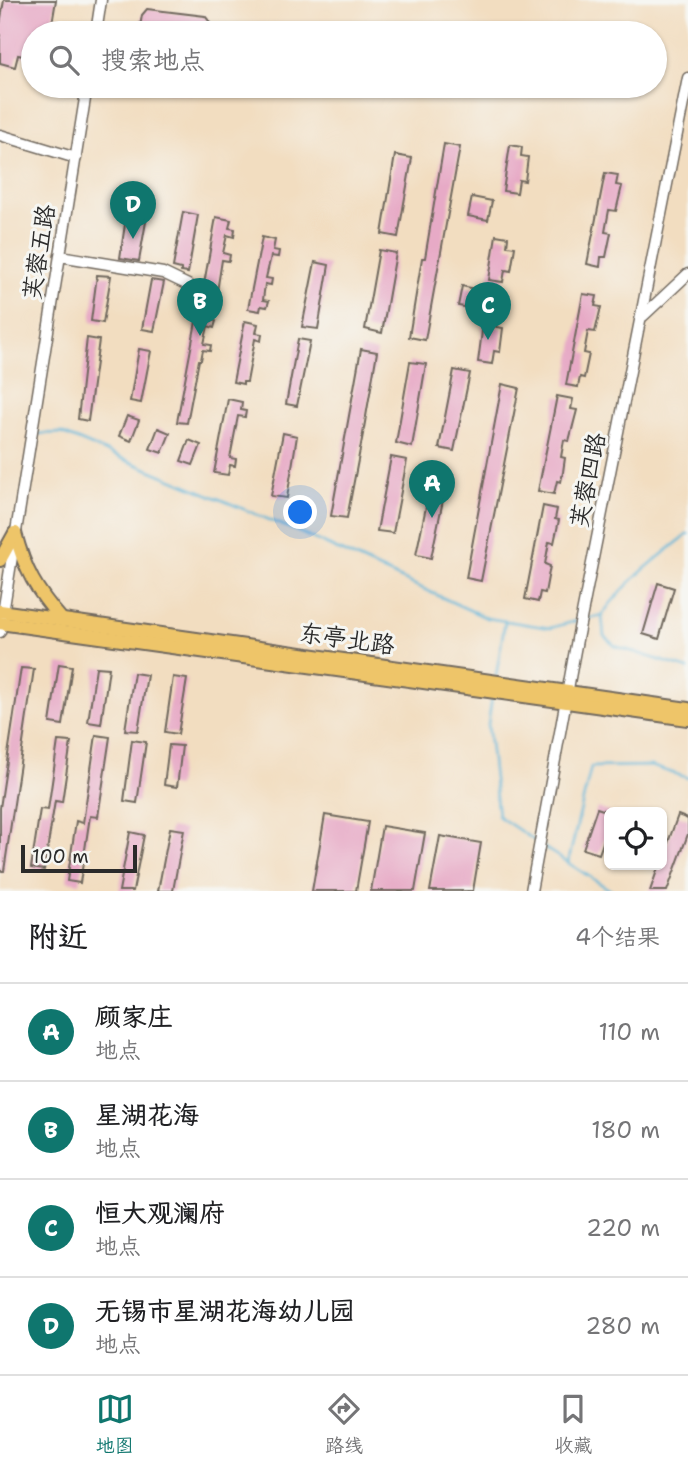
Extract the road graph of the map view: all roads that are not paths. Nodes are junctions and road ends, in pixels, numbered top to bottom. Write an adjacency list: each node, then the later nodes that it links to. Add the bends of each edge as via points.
1 (101, 0): 2 (street)
2 (98, 21)
3 (688, 78): 10 (street, 芙蓉四路)
4 (86, 98): 6 (street, 芙蓉五路)
5 (0, 135): 6 (street)
6 (76, 158): 7 (street, 芙蓉五路)
7 (60, 256): 9 (street, via 163,273); 11 (street, 芙蓉五路)
8 (688, 274): 10 (street)
9 (188, 285)
10 (642, 317): 16 (street, 芙蓉四路)
11 (15, 533): 12 (main road); 13 (street, 芙蓉五路); 14 (main road, via 31,581)
12 (0, 560)
13 (1, 620): 14 (main road, 东亭北路); 15 (main road, 东亭北路)
14 (62, 620): 15 (main road, 东亭北路)
15 (484, 685): 16 (main road, 东亭北路)
16 (567, 697): 17 (main road, 东亭北路); 18 (main road, 东亭北路); 19 (street, 芙蓉四路)
17 (688, 709)
18 (688, 719)
19 (531, 891)

